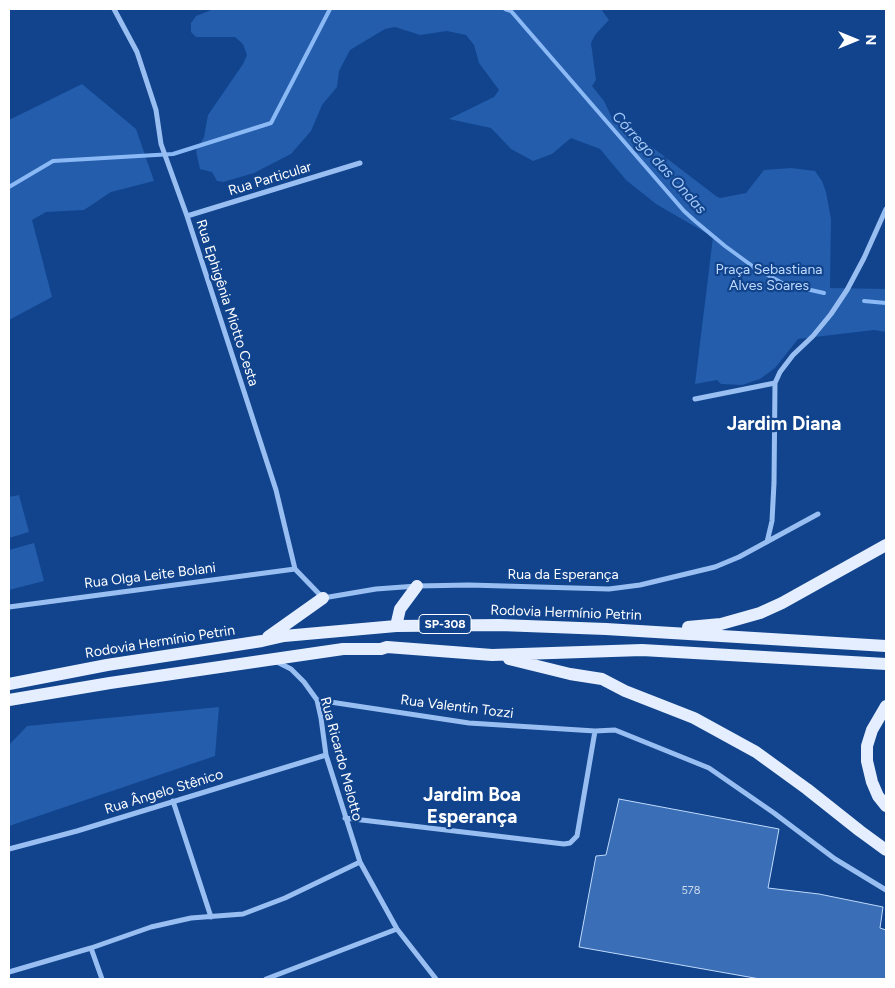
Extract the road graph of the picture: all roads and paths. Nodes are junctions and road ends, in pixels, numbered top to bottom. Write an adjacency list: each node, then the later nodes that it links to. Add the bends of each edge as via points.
1 (114, 9): 4 (street, Rua Ephigênia Miotto Cesta, via 137,52 156,110 161,144)
2 (360, 163): 4 (street, Rua Particular)
3 (886, 209): 5 (street, via 847,290 813,336 793,355)
4 (187, 216): 10 (street, Rua Ephigênia Miotto Cesta, via 276,490)
5 (775, 383): 6 (street); 8 (street, via 773,512)
6 (695, 399)
7 (818, 514): 8 (street, Rua da Esperança)
8 (767, 542): 11 (street, Rua da Esperança, via 715,567 632,586 608,589)
9 (886, 545): 15 (main road, via 760,613 721,624)
10 (295, 569): 12 (street); 13 (street, Rua Olga Leite Bolani)
11 (417, 586): 12 (street, Rua da Esperança); 14 (main road, via 400,609)
12 (323, 598): 16 (main road)
13 (9, 607)
14 (396, 626): 15 (main road, Rodovia Hermínio Petrin / SP-308); 16 (main road, Rodovia Hermínio Petrin / SP-308, via 284,636)
15 (606, 629): 17 (main road, Rodovia Hermínio Petrin / SP-308)
16 (262, 641): 21 (main road, Rodovia Hermínio Petrin / SP-308)
17 (886, 646)
18 (492, 655): 19 (main road, SP-308, via 387,647 327,650); 20 (main road, SP-308, via 642,650); 31 (main road, via 602,679 694,718 756,752)
19 (272, 660): 22 (main road, SP-308); 23 (street, Rua Ricardo Melotto, via 291,668)
20 (886, 664)
21 (9, 684)
22 (9, 700)
23 (317, 700): 25 (street, Rua Valentin Tozzi, via 469,723); 26 (street, Rua Ricardo Melotto)
24 (886, 706): 28 (main road, via 872,730 867,761 872,782)
25 (595, 731): 29 (street, via 577,836 570,843); 33 (street, Rua Valentin Tozzi, via 615,730 709,768 835,859)
26 (326, 754): 27 (street, Rua Ângelo Stênico); 29 (street, Rua Ricardo Melotto)
27 (173, 801): 30 (street, Rua Ângelo Stênico); 34 (street)
28 (886, 806)
29 (345, 818): 32 (street, Rua Ricardo Melotto)
30 (9, 849)
31 (886, 850)
32 (360, 862): 34 (street, via 243,914); 35 (street, Rua Ricardo Melotto)
33 (886, 890)
34 (212, 917): 36 (street, via 151,927)
35 (398, 929): 39 (street); 40 (street, Rua Ricardo Melotto)
36 (91, 948): 37 (street); 38 (street)
37 (9, 972)
38 (102, 979)
39 (266, 979)
40 (436, 979)

